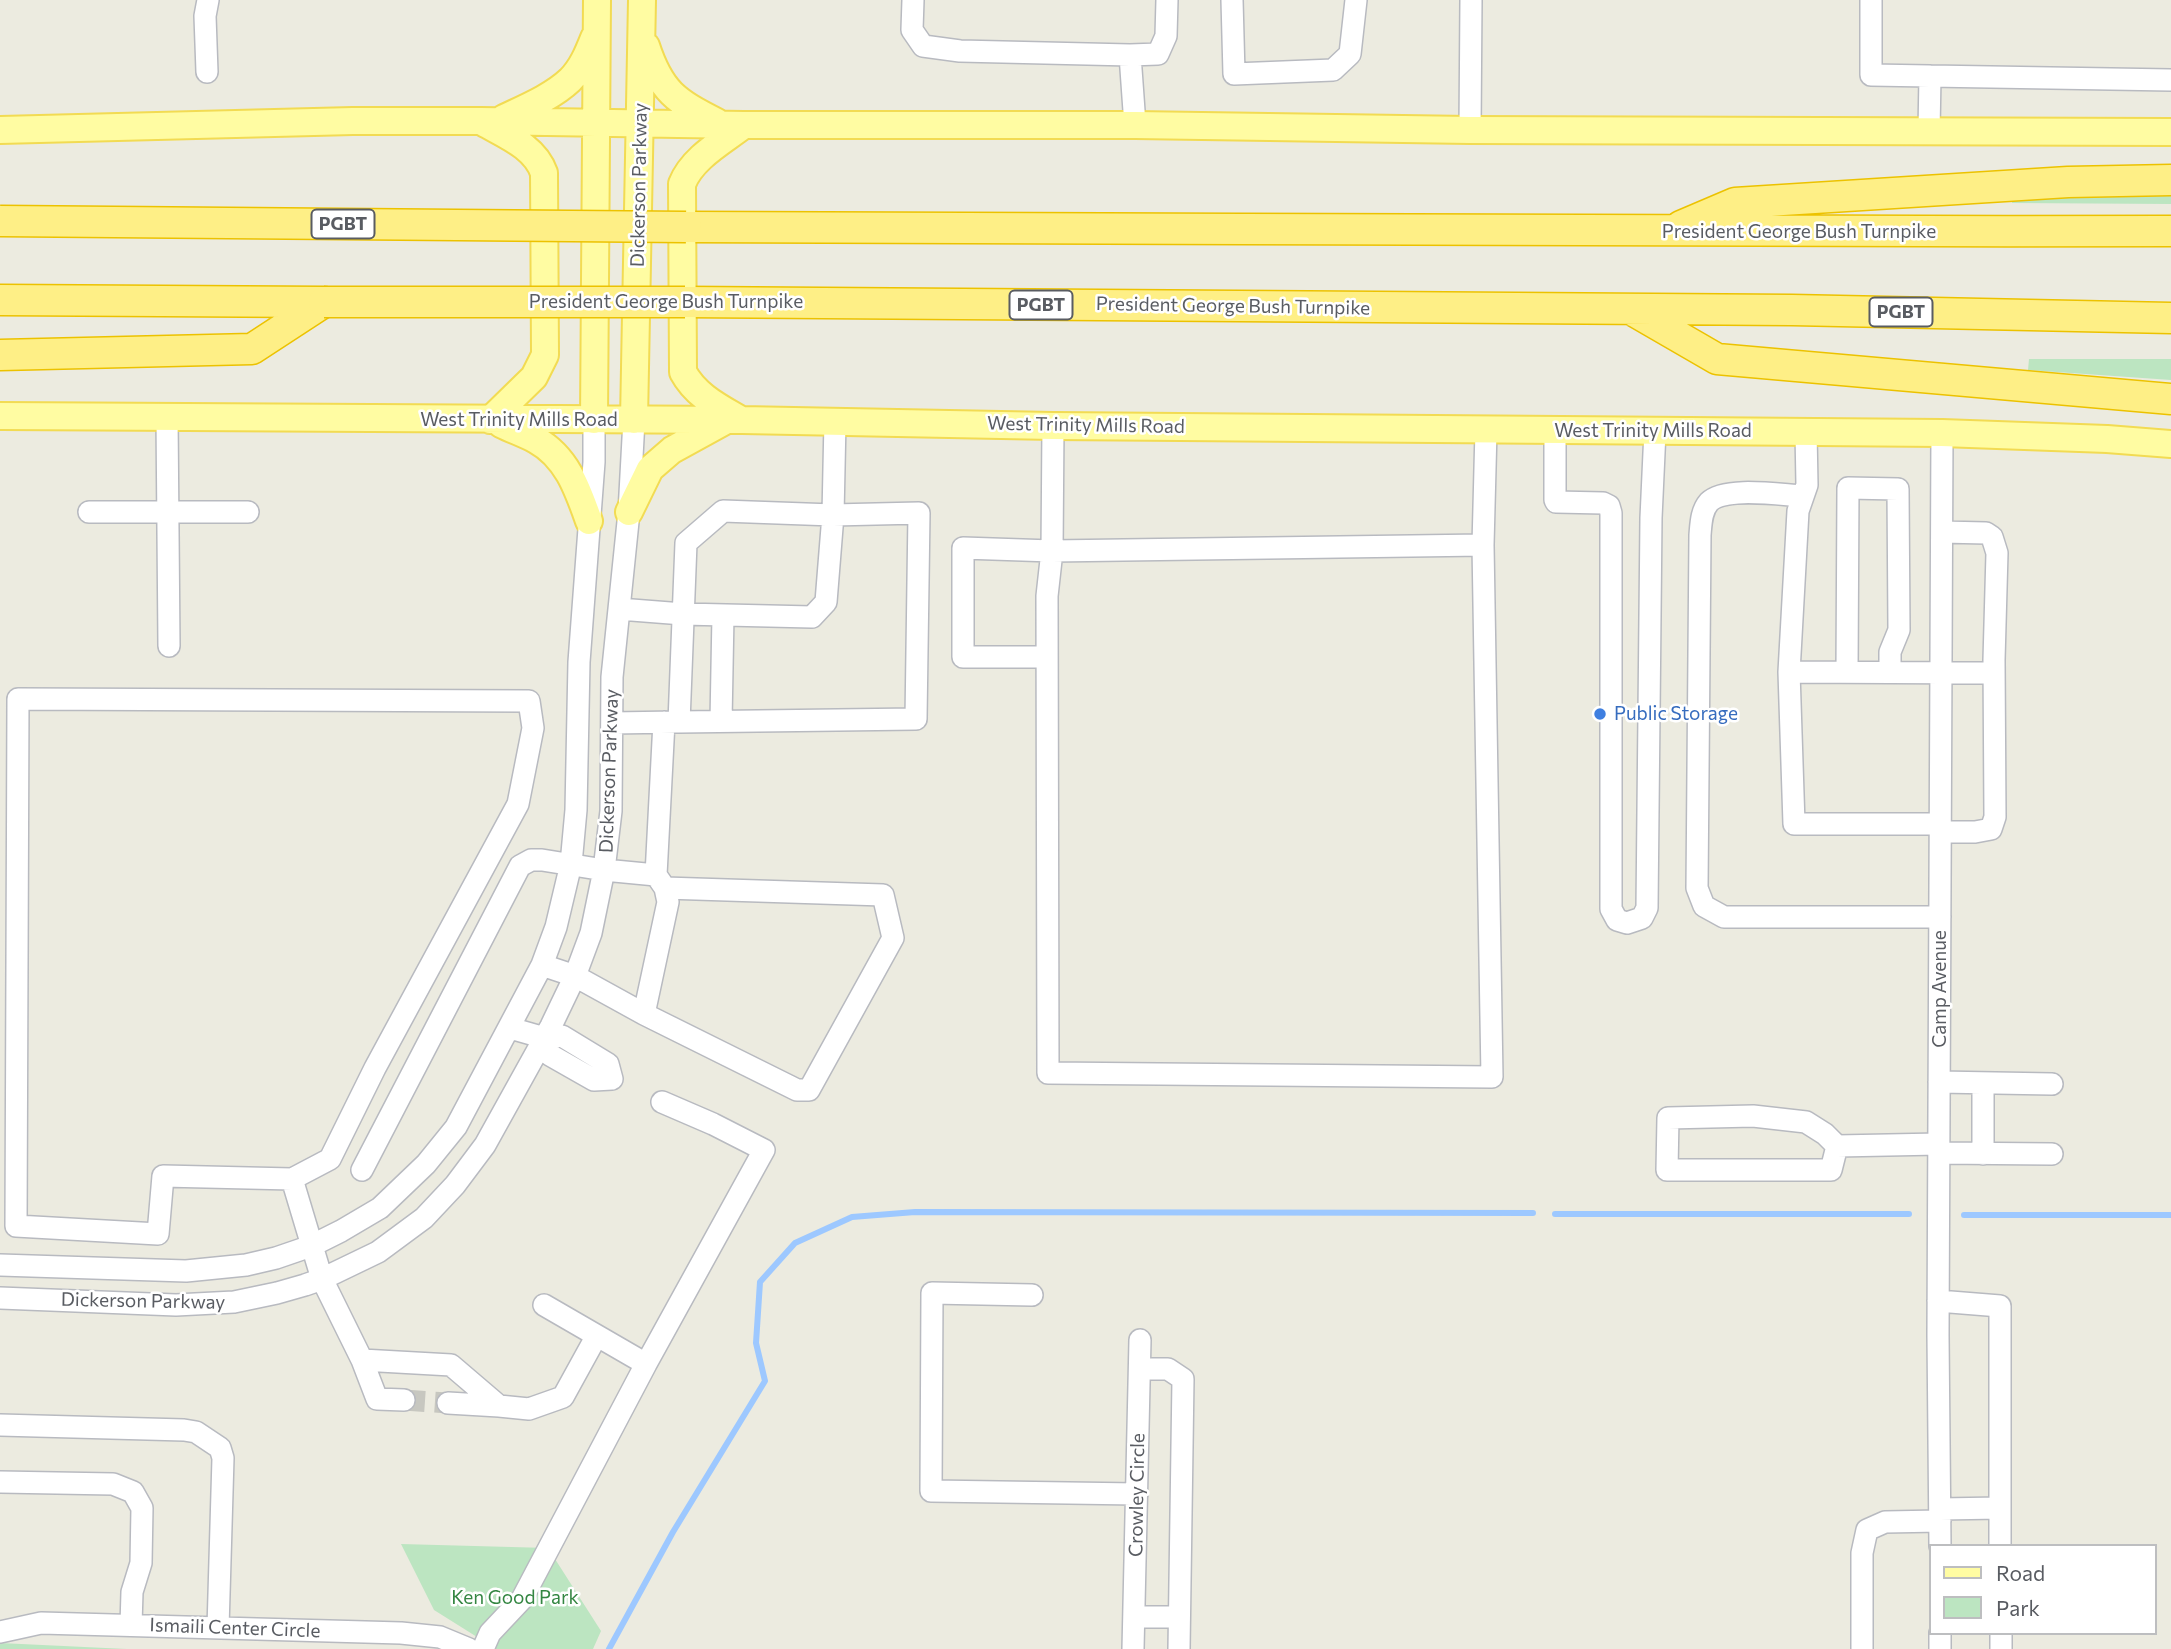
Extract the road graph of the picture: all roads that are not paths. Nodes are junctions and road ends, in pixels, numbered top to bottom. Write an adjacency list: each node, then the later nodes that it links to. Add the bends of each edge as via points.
1 (208, 0): 13 (street)
2 (597, 0): 10 (main road, Dickerson Parkway)
3 (642, 0): 11 (main road, Dickerson Parkway)
4 (913, 0): 12 (street, via 912,30 923,46)
5 (1167, 0): 12 (street, via 1166,36 1158,54)
6 (1232, 0): 7 (street, via 1234,74 1333,70 1350,54)
7 (1356, 0)
8 (1471, 0): 22 (street)
9 (1871, 0): 14 (street, via 1871,75)
10 (596, 33): 16 (main road, via 585,60 569,80 540,100); 17 (main road, Dickerson Parkway)
11 (642, 35): 18 (main road, Dickerson Parkway); 19 (main road, via 667,91 683,104)
12 (1130, 55): 20 (street)
13 (207, 72)
14 (1930, 76): 15 (street); 23 (street)
15 (2171, 80)
16 (489, 121): 17 (main road); 21 (main road); 37 (main road, via 532,153 544,173 545,355 534,377)
17 (597, 123): 18 (main road); 38 (main road, Dickerson Parkway)
18 (640, 123): 19 (main road); 39 (main road, Dickerson Parkway)
19 (732, 125): 20 (main road); 40 (main road, via 687,172 682,184 683,372 688,383)
20 (1135, 125): 22 (main road)
21 (0, 130)
22 (1470, 130): 23 (main road)
23 (1929, 131): 24 (main road)
24 (2171, 132)
25 (2171, 180): 28 (highway, via 1735,203)
26 (0, 221): 28 (highway, President George Bush Turnpike / PGBT, bridge)
27 (2171, 231): 28 (highway, President George Bush Turnpike / PGBT)
28 (1668, 232)
29 (0, 300): 30 (highway, President George Bush Turnpike / PGBT)
30 (324, 302): 31 (highway, President George Bush Turnpike / PGBT, bridge, via 576,300); 33 (highway, via 252,349)
31 (1631, 310): 32 (highway, President George Bush Turnpike / PGBT); 34 (highway, via 1717,359)
32 (2171, 317)
33 (0, 355)
34 (2171, 399)
35 (0, 416): 36 (main road, West Trinity Mills Road)
36 (167, 417): 37 (main road, West Trinity Mills Road); 53 (street)
37 (490, 419): 38 (main road, West Trinity Mills Road); 55 (main road, via 538,441 565,465)
38 (594, 420): 39 (main road, West Trinity Mills Road); 55 (street, Dickerson Parkway)
39 (634, 421): 40 (main road, West Trinity Mills Road); 52 (street, Dickerson Parkway)
40 (734, 421): 41 (main road, West Trinity Mills Road); 52 (main road, via 672,450 650,470)
41 (835, 421): 42 (main road, West Trinity Mills Road); 54 (street)
42 (1053, 426): 43 (main road, West Trinity Mills Road); 58 (street)
43 (1486, 430): 44 (main road, West Trinity Mills Road); 57 (street)
44 (1555, 430): 45 (main road, West Trinity Mills Road); 45 (street, via 1556,502 1603,502 1611,513 1611,909 1617,920 1627,923 1642,918 1647,908)
45 (1655, 431): 46 (main road, West Trinity Mills Road)
46 (1807, 432): 47 (main road, West Trinity Mills Road); 49 (street)
47 (1942, 433): 48 (main road, West Trinity Mills Road); 56 (street, Camp Avenue)
48 (2171, 444)
49 (1803, 496): 64 (street, via 1798,511); 76 (street, via 1720,495 1709,502 1703,514 1697,888 1704,906 1724,917)
50 (89, 512): 53 (street)
51 (248, 512): 53 (street)
52 (629, 512): 59 (street, Dickerson Parkway)
53 (167, 513): 62 (street)
54 (833, 515): 60 (street, via 723,511 685,543); 61 (street, via 826,602 812,617); 69 (street, via 919,513 916,719)
55 (589, 521): 73 (street, Dickerson Parkway)
56 (1942, 532): 67 (street, Camp Avenue); 68 (street, via 1992,537 1997,553)
57 (1483, 545): 58 (street); 63 (street, via 1492,1077 1048,1073)
58 (1052, 551): 63 (street); 63 (street, via 964,548 963,657)
59 (619, 609): 60 (street); 71 (street, Dickerson Parkway)
60 (683, 614): 61 (street); 70 (street)
61 (723, 615): 69 (street)
62 (169, 646)
63 (1047, 657)
64 (1789, 672): 65 (street); 72 (street, via 1794,824)
65 (1847, 672): 66 (street); 66 (street, via 1848,488 1898,489 1899,630 1890,653)
66 (1890, 672): 67 (street)
67 (1941, 673): 68 (street); 72 (street, Camp Avenue)
68 (1994, 673): 72 (street, via 1995,817 1991,829)
69 (722, 721): 70 (street)
70 (672, 722): 71 (street); 75 (street)
71 (612, 723): 74 (street, Dickerson Parkway, via 611,811)
72 (1940, 828): 76 (street, Camp Avenue)
73 (571, 864): 74 (street); 77 (street, Dickerson Parkway); 80 (street, via 531,860 520,866)
74 (604, 870): 75 (street); 79 (street, Dickerson Parkway, via 591,933)
75 (660, 881): 81 (street, via 668,902); 81 (street, via 883,895 893,938 809,1090 797,1090)
76 (1940, 917): 84 (street, Camp Avenue)
77 (542, 965): 79 (street); 82 (street, Dickerson Parkway)
78 (429, 968): 80 (street); 93 (street, via 330,1158); 93 (street, via 518,804 533,728 529,701 18,699 16,1226 158,1234 163,1177)
79 (575, 976): 81 (street); 83 (street, Dickerson Parkway)
80 (459, 985): 92 (street)
81 (644, 1014)
82 (510, 1028): 83 (street); 94 (street, Dickerson Parkway, via 456,1128 426,1164 380,1208)
83 (545, 1038): 96 (street, Dickerson Parkway, via 485,1145 455,1185 424,1218 378,1252)
84 (1939, 1082): 85 (street); 89 (street, Camp Avenue)
85 (1983, 1083): 86 (street); 90 (street)
86 (2052, 1084)
87 (662, 1102): 104 (street, via 764,1150)
88 (1837, 1146): 88 (street, via 1806,1122 1753,1116 1668,1118 1667,1170 1831,1170); 89 (street)
89 (1939, 1149): 90 (street); 99 (street, Camp Avenue)
90 (1983, 1154): 91 (street)
91 (2052, 1154)
92 (362, 1170)
93 (292, 1179): 94 (street)
94 (312, 1246): 95 (street, Dickerson Parkway, via 246,1265 186,1271); 96 (street)
95 (0, 1265)
96 (323, 1279): 98 (street, Dickerson Parkway, via 234,1303); 103 (street)
97 (1032, 1295): 111 (street, via 932,1293 931,1491)
98 (0, 1298)
99 (1938, 1301): 112 (street, via 2000,1306); 113 (street, Camp Avenue)
100 (544, 1305): 101 (street)
101 (596, 1337): 104 (street); 108 (street, via 563,1397 529,1409)
102 (1140, 1340): 105 (street, Crowley Circle)
103 (362, 1360): 106 (street, via 377,1399); 108 (street, via 450,1365)
104 (646, 1364): 122 (street, via 522,1599 490,1633)
105 (1140, 1369): 111 (street, Crowley Circle); 116 (street, via 1168,1369 1183,1379)
106 (404, 1400)
107 (447, 1403): 108 (street)
108 (499, 1406)
109 (0, 1425): 119 (street, via 184,1430 210,1439 220,1448)
110 (0, 1482): 118 (street, via 113,1484 133,1492 142,1508 141,1563 132,1592)
111 (1137, 1494): 117 (street, Crowley Circle)
112 (2000, 1508): 113 (street); 115 (street)
113 (1940, 1515): 114 (street, Camp Avenue); 125 (street, via 1885,1522 1867,1530 1862,1553)
114 (1940, 1544)
115 (2000, 1544)
116 (1179, 1616): 117 (street); 124 (street)
117 (1134, 1617): 123 (street, Crowley Circle)
118 (131, 1625): 119 (street, Ismaili Center Circle); 120 (street, Ismaili Center Circle, via 41,1623)
119 (218, 1628): 121 (street, Ismaili Center Circle, via 411,1633 440,1637)
120 (0, 1632)
121 (469, 1649)
122 (483, 1649)
123 (1133, 1649)
124 (1179, 1649)
125 (1862, 1649)

